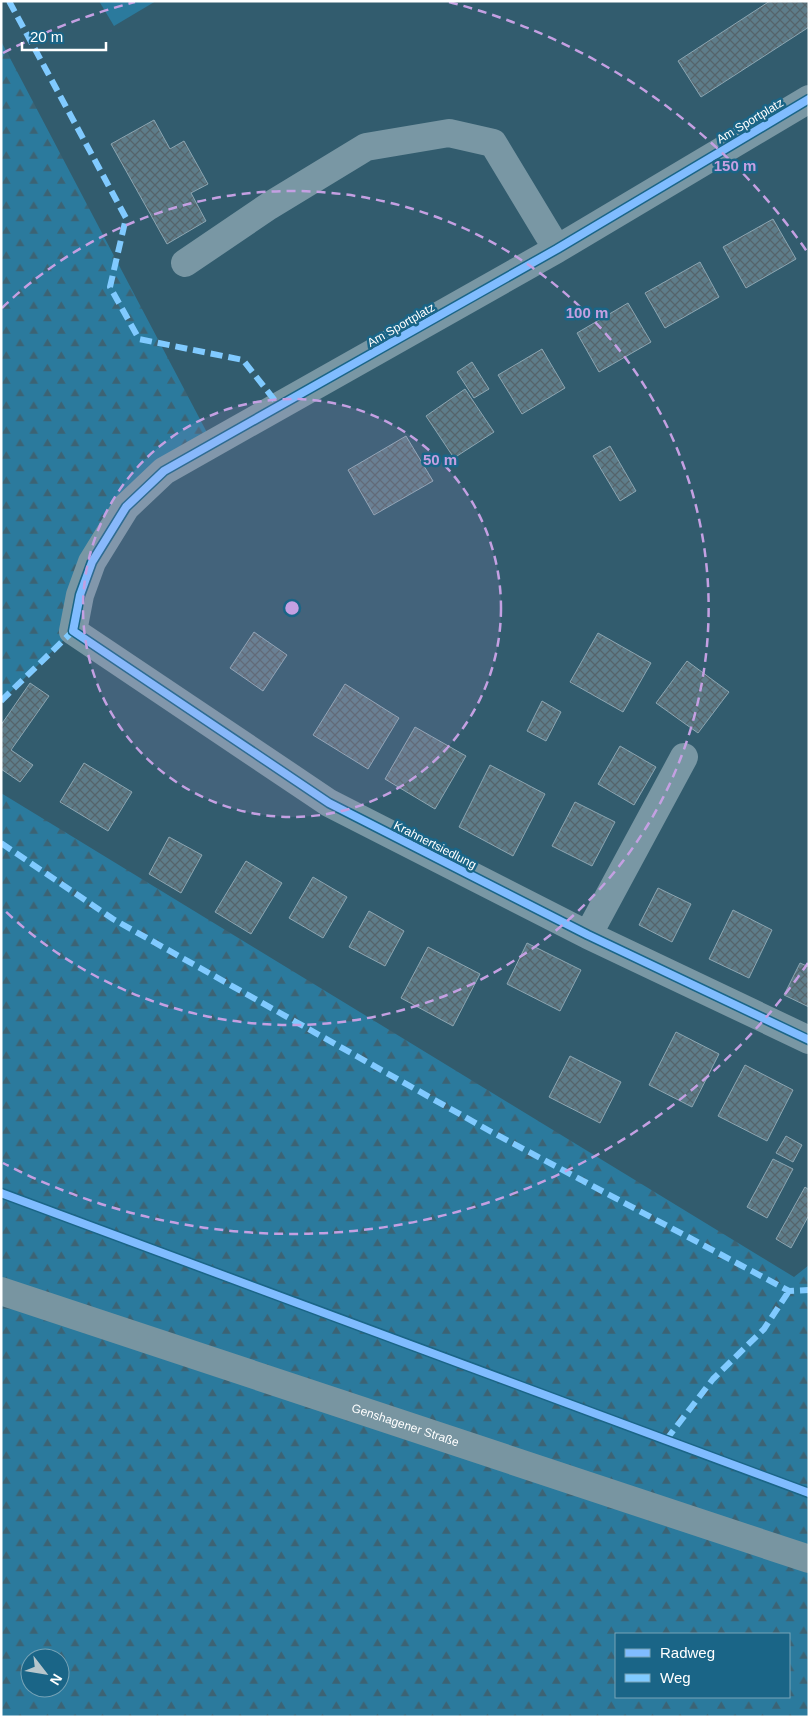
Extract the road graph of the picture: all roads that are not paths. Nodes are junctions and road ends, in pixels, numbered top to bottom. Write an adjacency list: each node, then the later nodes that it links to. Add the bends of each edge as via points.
1 (809, 99): 2 (street, Am Sportplatz)
2 (557, 249): 3 (street, via 493,143 449,133 366,147 269,206); 4 (street, Am Sportplatz, via 164,471 126,507 92,562 80,595)
3 (185, 263)
4 (73, 630): 6 (street, Krahnertsiedlung, via 329,803)
5 (684, 757): 6 (street)
6 (588, 935): 7 (street, Krahnertsiedlung)
7 (809, 1040)
8 (1, 1291): 9 (main road, Genshagener Straße)
9 (809, 1559)

